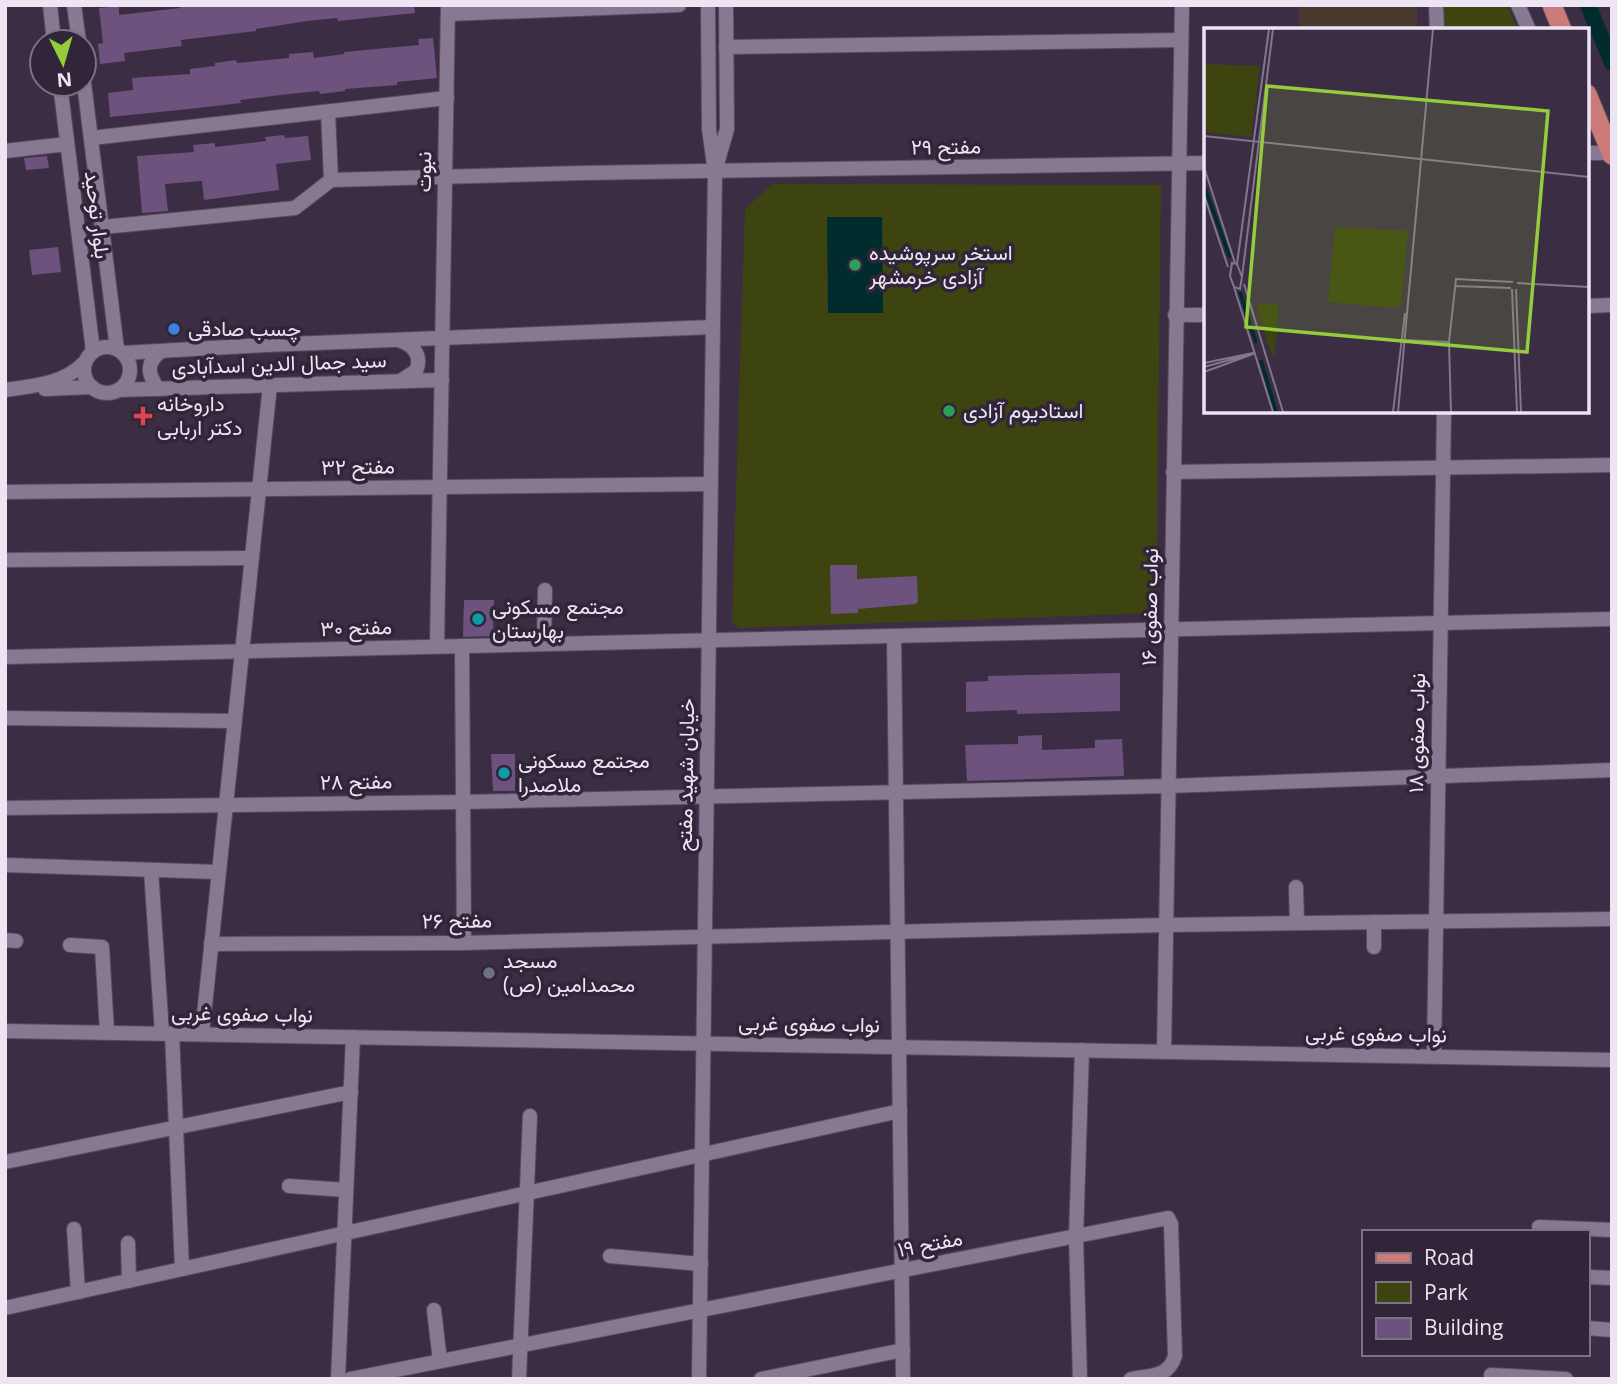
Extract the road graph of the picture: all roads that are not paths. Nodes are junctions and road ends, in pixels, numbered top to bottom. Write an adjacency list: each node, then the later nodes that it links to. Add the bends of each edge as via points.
1 (50, 5): 11 (street)
2 (74, 5): 12 (street)
3 (679, 5): 10 (street)
4 (708, 5): 30 (street, خیابان شهید مفتح, via 709,129)
5 (726, 5): 17 (street, خیابان شهید مفتح)
6 (1182, 5): 16 (street, نواب صفوی ۱۶)
7 (1436, 5): 13 (street)
8 (1518, 5): 14 (street)
9 (1552, 5): 15 (main road)
10 (448, 10): 20 (street, نبوت)
11 (52, 28)
12 (77, 28)
13 (1437, 28)
14 (1528, 28)
15 (1561, 28)
16 (1181, 40): 17 (street); 29 (street, نواب صفوی ۱۶)
17 (726, 47): 30 (street, خیابان شهید مفتح, via 727,129)
18 (62, 98): 24 (street, بلوار توحید)
19 (86, 98): 23 (street, بلوار توحید)
20 (447, 98): 22 (street); 31 (street, نبوت)
21 (1589, 99): 27 (main road)
22 (328, 113): 23 (street); 32 (street)
23 (91, 138): 33 (street, بلوار توحید)
24 (67, 144): 25 (street); 43 (street, بلوار توحید)
25 (5, 151)
26 (1589, 153): 27 (street)
27 (1611, 154)
28 (1204, 163): 29 (street, مفتح ۲۹)
29 (1178, 164): 30 (street, مفتح ۲۹); 36 (street, نواب صفوی ۱۶)
30 (715, 172): 31 (street, مفتح ۲۹); 38 (street, خیابان شهید مفتح)
31 (445, 178): 32 (street, مفتح ۲۹); 39 (street, نبوت)
32 (331, 180): 33 (street, via 295,208)
33 (103, 227): 41 (street, بلوار توحید)
34 (1612, 305): 35 (street)
35 (1589, 306)
36 (1175, 315): 37 (street); 54 (street, نواب صفوی ۱۶)
37 (1204, 315)
38 (713, 327): 39 (street, سید جمال الدین اسدآبادی); 55 (street, خیابان شهید مفتح)
39 (443, 339): 40 (street, سید جمال الدین اسدآبادی); 44 (street, نبوت)
40 (398, 341): 42 (street, سید جمال الدین اسدآبادی); 45 (street, via 414,349 419,359 416,371)
41 (120, 351): 42 (street, سید جمال الدین اسدآبادی); 43 (street, via 105,346); 50 (street, via 130,373)
42 (161, 351): 48 (street, via 150,368)
43 (89, 356): 47 (street, via 84,376); 49 (street, via 74,373)
44 (442, 380): 45 (street, سید جمال الدین اسدآبادی); 56 (street, نبوت)
45 (401, 381): 46 (street, سید جمال الدین اسدآبادی)
46 (270, 385): 48 (street, سید جمال الدین اسدآبادی); 57 (street)
47 (92, 387): 49 (street); 50 (street, via 104,393)
48 (158, 388): 50 (street, سید جمال الدین اسدآبادی)
49 (5, 390)
50 (118, 390)
51 (1444, 413): 53 (street, نواب صفوی ۱۸)
52 (1612, 465): 53 (street)
53 (1443, 468): 54 (street); 63 (street, نواب صفوی ۱۸)
54 (1173, 472): 64 (street, نواب صفوی ۱۶)
55 (711, 484): 56 (street, مفتح ۳۲); 66 (street, خیابان شهید مفتح)
56 (440, 487): 57 (street, مفتح ۳۲); 68 (street, نبوت)
57 (258, 489): 58 (street, مفتح ۳۲); 59 (street)
58 (5, 492)
59 (251, 558): 60 (street); 70 (street)
60 (5, 560)
61 (545, 590): 67 (street)
62 (1612, 619): 63 (street, مفتح ۳۰)
63 (1440, 624): 64 (street, مفتح ۳۰); 75 (street, نواب صفوی ۱۸)
64 (1171, 631): 65 (street, مفتح ۳۰); 76 (street, نواب صفوی ۱۶)
65 (894, 636): 66 (street, مفتح ۳۰); 77 (street)
66 (709, 640): 67 (street, مفتح ۳۰); 78 (street, خیابان شهید مفتح)
67 (544, 644): 69 (street, مفتح ۳۰)
68 (437, 646): 69 (street, مفتح ۳۰); 70 (street, مفتح ۳۰)
69 (462, 646): 79 (street)
70 (241, 652): 71 (street, مفتح ۳۰); 73 (street)
71 (5, 657)
72 (5, 718): 73 (street)
73 (233, 721): 80 (street)
74 (1612, 770): 75 (street, مفتح ۲۸)
75 (1438, 775): 76 (street, مفتح ۲۸); 87 (street, نواب صفوی ۱۸)
76 (1168, 786): 77 (street, مفتح ۲۸); 90 (street, نواب صفوی ۱۶)
77 (896, 791): 78 (street, مفتح ۲۸); 91 (street)
78 (706, 795): 79 (street, مفتح ۲۸); 92 (street, خیابان شهید مفتح)
79 (463, 802): 80 (street, مفتح ۲۸); 93 (street)
80 (225, 804): 81 (street, مفتح ۲۸); 84 (street)
81 (5, 808)
82 (5, 865): 83 (street)
83 (151, 870): 84 (street); 99 (street)
84 (218, 872): 94 (street)
85 (1296, 887): 89 (street)
86 (1612, 919): 87 (street, مفتح ۲۶)
87 (1436, 921): 88 (street, مفتح ۲۶); 106 (street, نواب صفوی ۱۸)
88 (1374, 922): 89 (street, مفتح ۲۶); 96 (street)
89 (1297, 923): 90 (street, مفتح ۲۶)
90 (1166, 925): 91 (street, مفتح ۲۶); 105 (street, نواب صفوی ۱۶)
91 (898, 932): 92 (street, مفتح ۲۶); 103 (street)
92 (705, 937): 93 (street, مفتح ۲۶); 102 (street, خیابان شهید مفتح)
93 (464, 943): 94 (street, مفتح ۲۶)
94 (211, 944): 100 (street)
95 (70, 945): 98 (street, via 102,947)
96 (1374, 947)
97 (5, 1031): 98 (street, نواب صفوی غربی)
98 (107, 1032): 99 (street, نواب صفوی غربی)
99 (167, 1033): 100 (street, نواب صفوی غربی); 111 (street)
100 (202, 1034): 101 (street, نواب صفوی غربی)
101 (353, 1037): 102 (street, نواب صفوی غربی); 108 (street)
102 (703, 1043): 103 (street, نواب صفوی غربی); 112 (street, خیابان شهید مفتح)
103 (900, 1047): 104 (street, نواب صفوی غربی); 109 (street)
104 (1082, 1050): 105 (street, نواب صفوی غربی); 121 (street)
105 (1164, 1052): 106 (street, نواب صفوی غربی)
106 (1434, 1056): 107 (street, نواب صفوی غربی)
107 (1612, 1060)
108 (351, 1092): 111 (street); 115 (street)
109 (900, 1111): 112 (street); 126 (street)
110 (530, 1116): 116 (street)
111 (175, 1128): 113 (street); 125 (street)
112 (701, 1155): 116 (street); 124 (street, خیابان شهید مفتح)
113 (5, 1162)
114 (289, 1186): 115 (street)
115 (346, 1190): 120 (street)
116 (526, 1194): 120 (street); 136 (street)
117 (1539, 1227): 119 (street)
118 (74, 1229): 130 (street)
119 (1612, 1230)
120 (344, 1234): 125 (street); 140 (street)
121 (1076, 1237): 126 (street, مفتح ۱۹); 146 (street); 147 (street, مفتح ۱۹, via 1168,1218 1171,1224 1175,1356 1164,1373)
122 (128, 1243): 129 (street)
123 (610, 1256): 124 (street)
124 (701, 1264): 133 (street, خیابان شهید مفتح)
125 (182, 1269): 129 (street)
126 (902, 1271): 133 (street, مفتح ۱۹); 137 (street)
127 (1589, 1278): 128 (street)
128 (1612, 1278)
129 (129, 1281): 130 (street)
130 (78, 1292): 131 (street)
131 (5, 1308)
132 (434, 1310): 138 (street)
133 (700, 1310): 136 (street, مفتح ۱۹); 143 (street, خیابان شهید مفتح)
134 (1589, 1328): 135 (street)
135 (1612, 1330)
136 (521, 1345): 138 (street, مفتح ۱۹); 142 (street)
137 (903, 1350): 144 (street); 145 (street)
138 (440, 1361): 141 (street, مفتح ۱۹)
139 (1491, 1375): 148 (street)
140 (338, 1379)
141 (349, 1379)
142 (519, 1379)
143 (699, 1379)
144 (761, 1379)
145 (903, 1379)
146 (1080, 1379)
147 (1131, 1379)
148 (1566, 1379)

